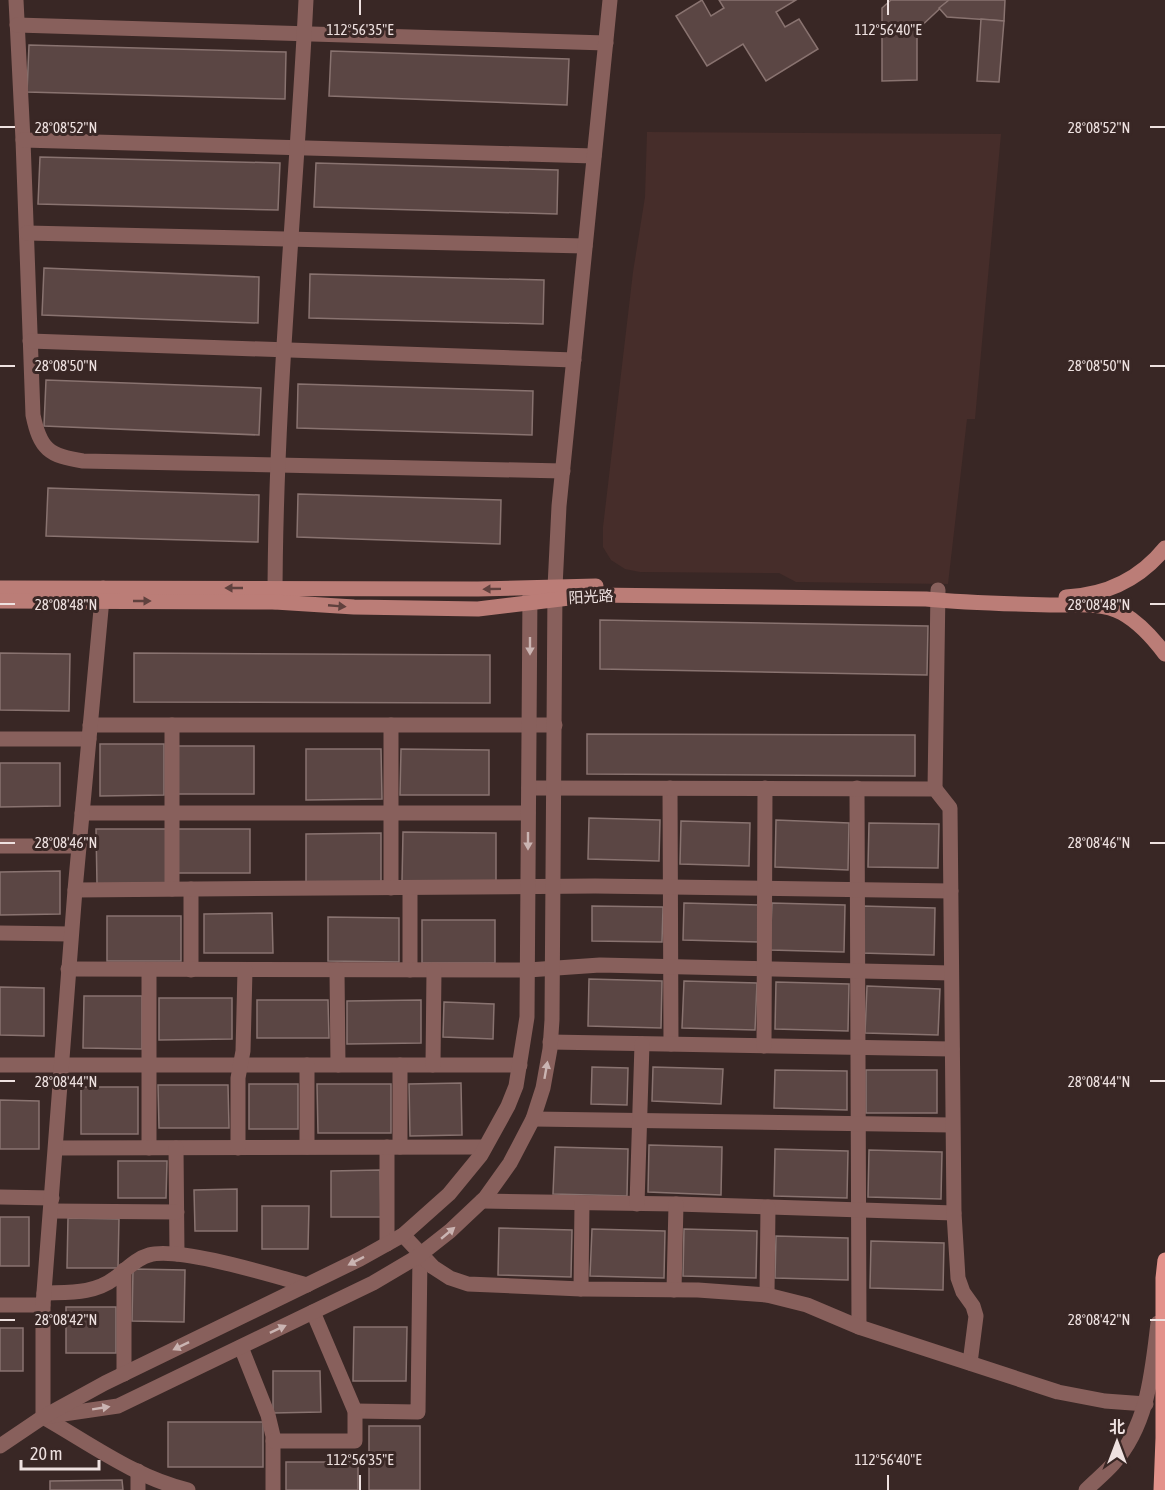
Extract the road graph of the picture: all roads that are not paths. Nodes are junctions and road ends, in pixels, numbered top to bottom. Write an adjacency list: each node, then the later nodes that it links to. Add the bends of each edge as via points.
1 (16, 0): 4 (street)
2 (306, 0): 5 (street)
3 (610, 0): 6 (street)
4 (17, 25): 5 (street); 7 (street)
5 (304, 34): 6 (street); 8 (street)
6 (606, 43): 9 (street)
7 (23, 140): 8 (street); 10 (street)
8 (298, 148): 9 (street); 11 (street)
9 (594, 156): 12 (street)
10 (27, 233): 11 (street); 13 (street)
11 (292, 239): 12 (street); 14 (street)
12 (585, 246): 15 (street)
13 (30, 341): 14 (street); 16 (street, via 37,435 46,448 62,458)
14 (283, 350): 15 (street); 16 (street)
15 (574, 360): 17 (street)
16 (277, 466): 17 (street); 22 (street)
17 (563, 471): 20 (street)
18 (1165, 548): 24 (street, 阳光路, via 1155,561 1129,580 1092,594)
19 (0, 588): 21 (street, 阳光路)
20 (555, 593): 23 (street, 阳光路); 24 (street, 阳光路, via 603,586); 30 (street)
21 (102, 594): 22 (street, 阳光路); 25 (street, 阳光路); 31 (street)
22 (275, 595): 23 (street, 阳光路)
23 (530, 595): 29 (street, one-way to 29)
24 (938, 595): 26 (street, 阳光路, via 1058,606 1096,605 1121,612 1140,625); 38 (street)
25 (0, 601)
26 (1165, 654)
27 (172, 724): 28 (street); 31 (street); 40 (street)
28 (392, 725): 29 (street); 41 (street)
29 (529, 725): 30 (street); 33 (street)
30 (555, 725): 34 (street)
31 (89, 732): 32 (street); 39 (street)
32 (0, 739)
33 (529, 788): 34 (street); 42 (street)
34 (554, 788): 35 (street); 46 (street)
35 (670, 788): 36 (street); 47 (street)
36 (765, 788): 37 (street); 50 (street)
37 (857, 788): 38 (street); 51 (street)
38 (935, 789): 55 (street, via 950,808)
39 (82, 813): 40 (street); 44 (street)
40 (172, 813): 41 (street); 52 (street)
41 (392, 813): 42 (street); 48 (street)
42 (528, 813): 45 (street, one-way to 45)
43 (0, 846): 44 (street)
44 (79, 846): 54 (street)
45 (528, 887): 46 (street); 49 (street); 68 (street)
46 (554, 887): 47 (street); 59 (street)
47 (671, 887): 50 (street); 58 (street)
48 (391, 888): 49 (street); 53 (street)
49 (410, 888): 66 (street)
50 (765, 888): 51 (street); 60 (street)
51 (857, 888): 55 (street); 69 (street)
52 (172, 889): 53 (street); 54 (street)
53 (191, 889): 63 (street)
54 (75, 890): 57 (street)
55 (951, 891): 70 (street)
56 (0, 933): 57 (street)
57 (71, 934): 61 (street)
58 (671, 966): 59 (street); 60 (street); 73 (street)
59 (554, 968): 68 (street); 71 (street)
60 (764, 968): 69 (street); 74 (street)
61 (68, 969): 62 (street); 79 (street)
62 (149, 970): 63 (street); 80 (street)
63 (191, 970): 64 (street)
64 (245, 970): 65 (street); 77 (street)
65 (338, 970): 66 (street); 82 (street)
66 (410, 970): 67 (street)
67 (434, 970): 68 (street); 84 (street)
68 (528, 970): 85 (street)
69 (858, 970): 70 (street); 75 (street)
70 (951, 973): 76 (street)
71 (550, 1042): 72 (street); 86 (street, one-way to 71, via 543,1088)
72 (642, 1044): 73 (street); 87 (street)
73 (671, 1044): 74 (street)
74 (764, 1046): 75 (street)
75 (858, 1048): 76 (street); 88 (street)
76 (952, 1049): 89 (street)
77 (240, 1064): 80 (street); 81 (street); 96 (street)
78 (0, 1065): 79 (street)
79 (62, 1065): 80 (street); 93 (street)
80 (149, 1065): 94 (street)
81 (307, 1065): 82 (street); 90 (street)
82 (338, 1065): 83 (street)
83 (400, 1065): 84 (street); 91 (street)
84 (433, 1065): 85 (street)
85 (520, 1065): 92 (street, via 508,1106)
86 (533, 1119): 87 (street); 98 (street, via 510,1163)
87 (640, 1121): 88 (street); 100 (street)
88 (858, 1124): 89 (street); 104 (street)
89 (952, 1125): 106 (street)
90 (307, 1147): 91 (street); 96 (street)
91 (393, 1147): 92 (street); 108 (street)
92 (485, 1147): 107 (street, via 449,1194)
93 (56, 1148): 94 (street); 102 (street)
94 (149, 1148): 95 (street)
95 (176, 1148): 96 (street); 105 (street)
96 (238, 1148)
97 (0, 1197): 102 (street)
98 (482, 1201): 99 (street); 110 (street, one-way to 98)
99 (582, 1203): 100 (street); 115 (street)
100 (637, 1204): 101 (street)
101 (676, 1204): 103 (street); 116 (street)
102 (52, 1205): 105 (street); 118 (street)
103 (768, 1208): 104 (street); 117 (street)
104 (858, 1210): 106 (street); 121 (street)
105 (177, 1212): 109 (street)
106 (954, 1213): 123 (street, via 958,1278 976,1316)
107 (403, 1235): 108 (street); 110 (street)
108 (387, 1244): 114 (street, one-way to 114)
109 (177, 1254): 112 (street, via 150,1254); 114 (street)
110 (420, 1255): 115 (street, via 450,1278 468,1284); 120 (street); 126 (street, via 418,1412)
111 (1165, 1260): 113 (main road)
112 (124, 1270): 118 (street, via 97,1289); 124 (street)
113 (1163, 1278): 125 (street); 128 (main road)
114 (307, 1285): 124 (street, one-way to 124)
115 (581, 1289): 116 (street)
116 (674, 1290): 117 (street)
117 (767, 1295): 121 (street, via 807,1305)
118 (44, 1299): 119 (street); 127 (street)
119 (0, 1305)
120 (313, 1312): 122 (street, one-way to 120); 126 (street)
121 (859, 1327): 123 (street)
122 (241, 1347): 127 (street, one-way to 122, via 118,1406); 129 (street, via 268,1415)
123 (970, 1363): 125 (street, via 1059,1392)
124 (124, 1374): 127 (street)
125 (1146, 1404): 135 (street, via 1114,1463)
126 (355, 1411): 129 (street, via 355,1441)
127 (43, 1417): 130 (street); 131 (street)
128 (1163, 1438): 136 (main road, via 1160,1470); 137 (main road)
129 (273, 1441): 134 (street)
130 (0, 1446)
131 (138, 1472): 132 (street); 133 (street, via 165,1485)
132 (138, 1490)
133 (188, 1490)
134 (273, 1490)
135 (1086, 1490)
136 (1152, 1490)
137 (1161, 1490)

